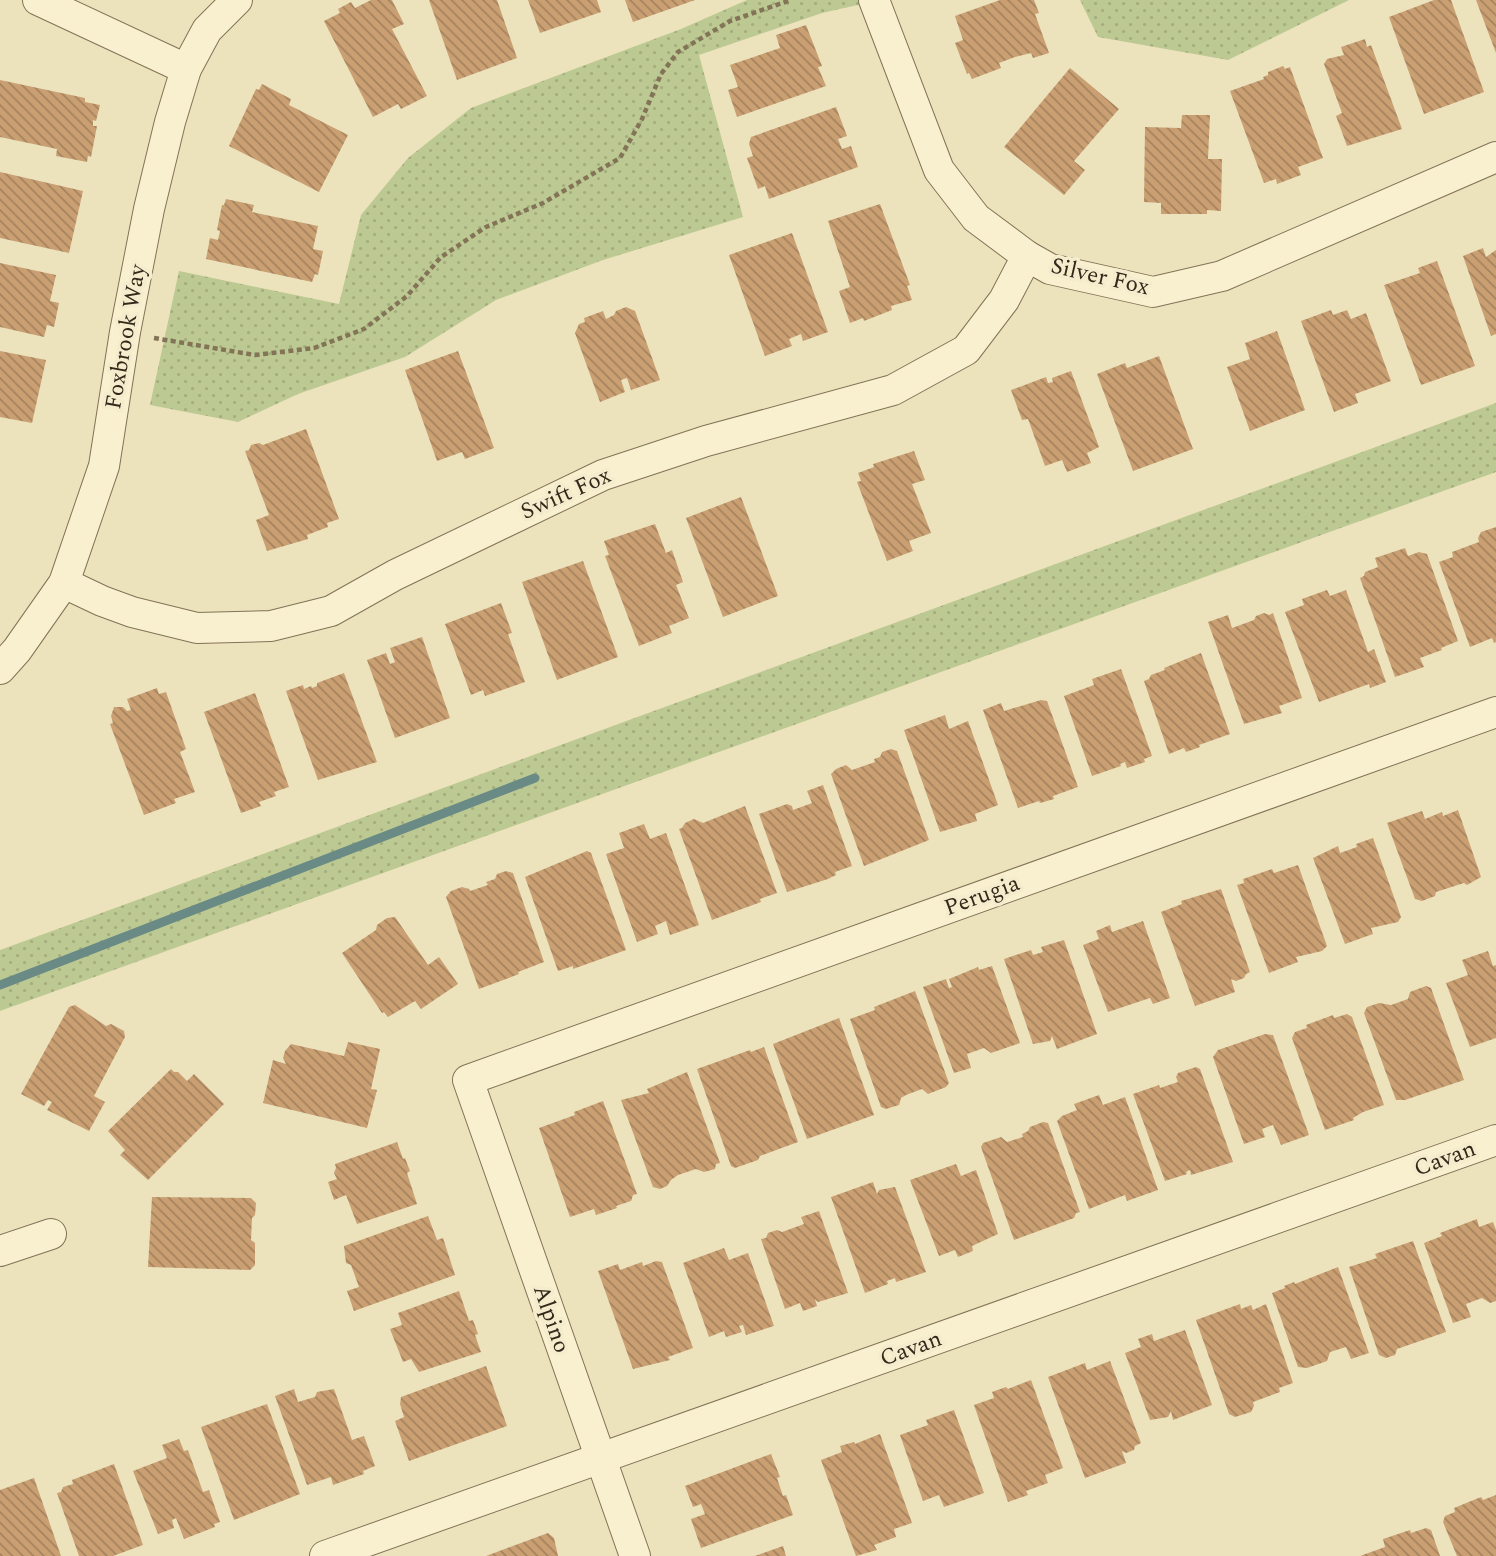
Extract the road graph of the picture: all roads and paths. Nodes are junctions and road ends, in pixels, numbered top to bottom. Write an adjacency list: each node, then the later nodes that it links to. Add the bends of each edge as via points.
1 (38, 0): 5 (street)
2 (237, 0): 5 (street, Foxbrook Way, via 207,30)
3 (790, 0): 8 (path, via 730,20 678,51 661,74 620,158 543,203 486,227 441,257 407,296 364,329 314,348 255,355)
4 (874, 0): 7 (street, Silver Fox, via 939,170 976,218)
5 (186, 69): 8 (street, Foxbrook Way, via 149,209)
6 (1496, 157): 7 (street, Silver Fox, via 1222,276 1153,292 1050,269)
7 (1027, 256): 9 (street, Swift Fox, via 1004,300 966,350 893,390 706,441 603,475 395,575 331,611 271,626 197,628 132,612)
8 (125, 332): 9 (street, Foxbrook Way, via 104,466)
9 (64, 583): 10 (street, Foxbrook Way)
10 (0, 668)
11 (1494, 721): 12 (street, Perugia)
12 (468, 1080): 16 (street, Alpino)
13 (1496, 1140): 16 (street, Cavan)
14 (51, 1234): 15 (street)
15 (0, 1251)
16 (600, 1459): 17 (street, Cavan); 18 (street, Alpino)
17 (325, 1556)
18 (635, 1556)

